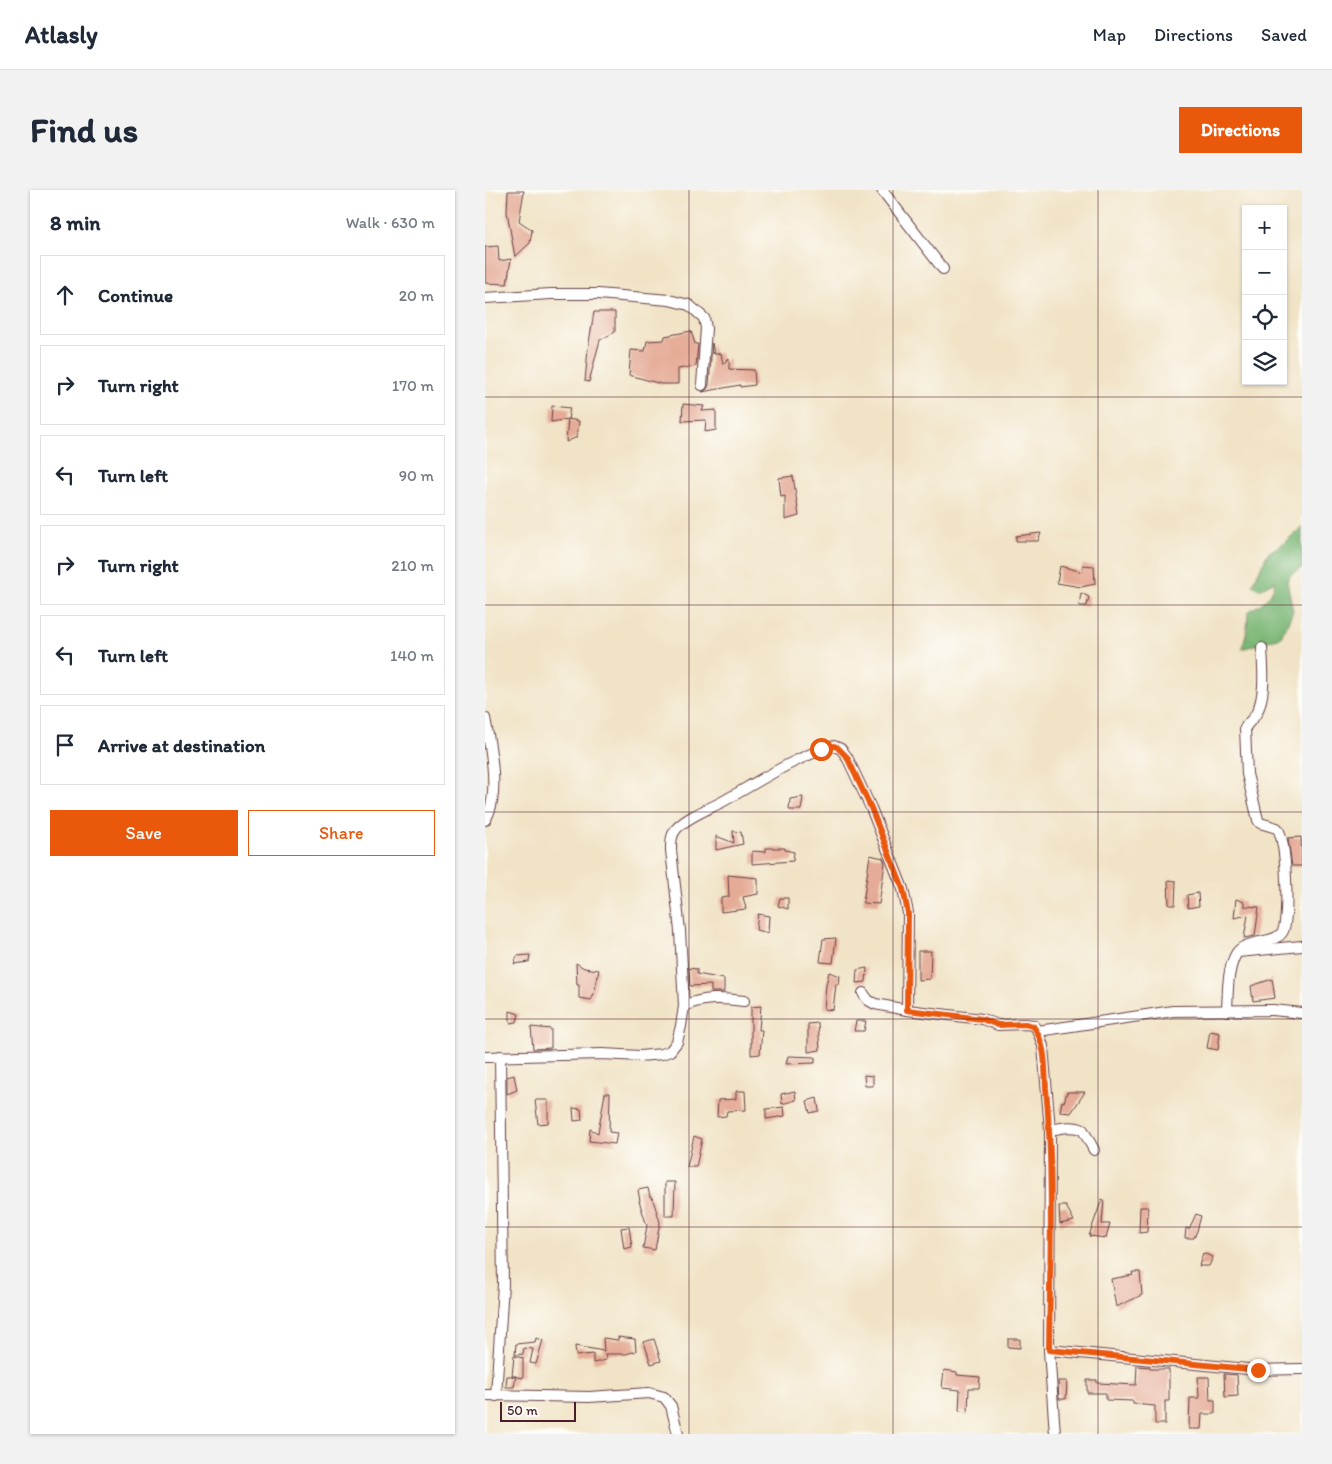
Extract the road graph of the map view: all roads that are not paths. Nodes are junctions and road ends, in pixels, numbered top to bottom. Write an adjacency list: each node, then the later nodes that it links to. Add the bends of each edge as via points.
1 (882, 190): 2 (street)
2 (943, 269)
3 (485, 298): 4 (street, via 597,294 669,300 689,305 704,318 706,328)
4 (703, 385)
5 (1262, 648): 9 (street, via 1261,702 1245,728 1247,774 1258,820 1277,828 1282,840 1286,916 1279,936 1245,945)
6 (485, 718): 7 (street, via 492,761 492,799 490,813)
7 (485, 820)
8 (1302, 946): 9 (street)
9 (1237, 952): 14 (street, via 1230,968)
10 (863, 992): 13 (street, via 875,1004)
11 (744, 1001): 12 (street, via 720,998)
12 (684, 1006): 13 (street, via 671,850 674,832 696,816 783,769 821,749 834,746 847,757 903,889 908,913); 17 (street, via 677,1042 663,1054)
13 (907, 1010): 16 (street, via 982,1019 998,1025 1025,1024)
14 (1227, 1011): 15 (street); 16 (street, via 1173,1011)
15 (1302, 1013)
16 (1038, 1031): 19 (street, via 1043,1046)
17 (500, 1056): 18 (street); 24 (street, via 503,1284)
18 (485, 1057)
19 (1050, 1130): 20 (street, via 1081,1128); 21 (street)
20 (1095, 1150)
21 (1049, 1350): 22 (street, via 1258,1370); 26 (street)
22 (1302, 1369)
23 (485, 1395): 24 (street)
24 (496, 1396): 25 (street, via 589,1397 649,1393 664,1396 671,1406)
25 (678, 1434)
26 (1055, 1434)

